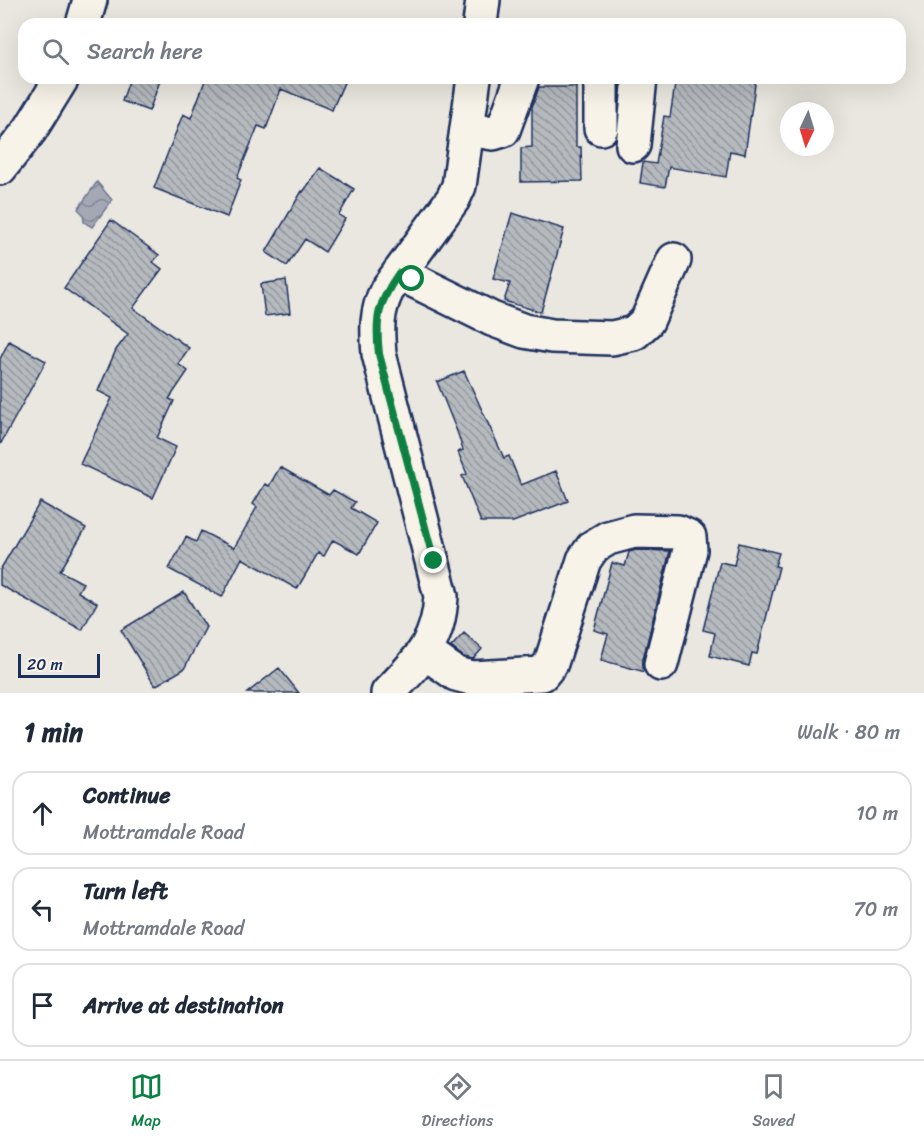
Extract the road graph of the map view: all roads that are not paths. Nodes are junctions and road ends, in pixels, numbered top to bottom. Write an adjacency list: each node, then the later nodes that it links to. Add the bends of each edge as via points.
1 (90, 0): 3 (street)
2 (483, 0): 4 (street)
3 (85, 18)
4 (481, 18)
5 (58, 84): 13 (street)
6 (473, 84): 11 (street)
7 (520, 84): 11 (street, via 502,130 493,133)
8 (601, 84): 10 (street)
9 (639, 84): 12 (street)
10 (601, 128)
11 (468, 129): 15 (street, via 463,168 453,199)
12 (633, 145)
13 (0, 168)
14 (674, 260): 15 (street, via 647,321 634,333 612,338 524,331)
15 (399, 273): 16 (street, via 379,305 376,328 379,354 441,596 440,619)
16 (425, 652): 17 (street, via 456,674 471,678 542,674 550,663 587,553 620,533 678,532 688,537 690,550); 18 (street)
17 (661, 664)
18 (388, 693)

